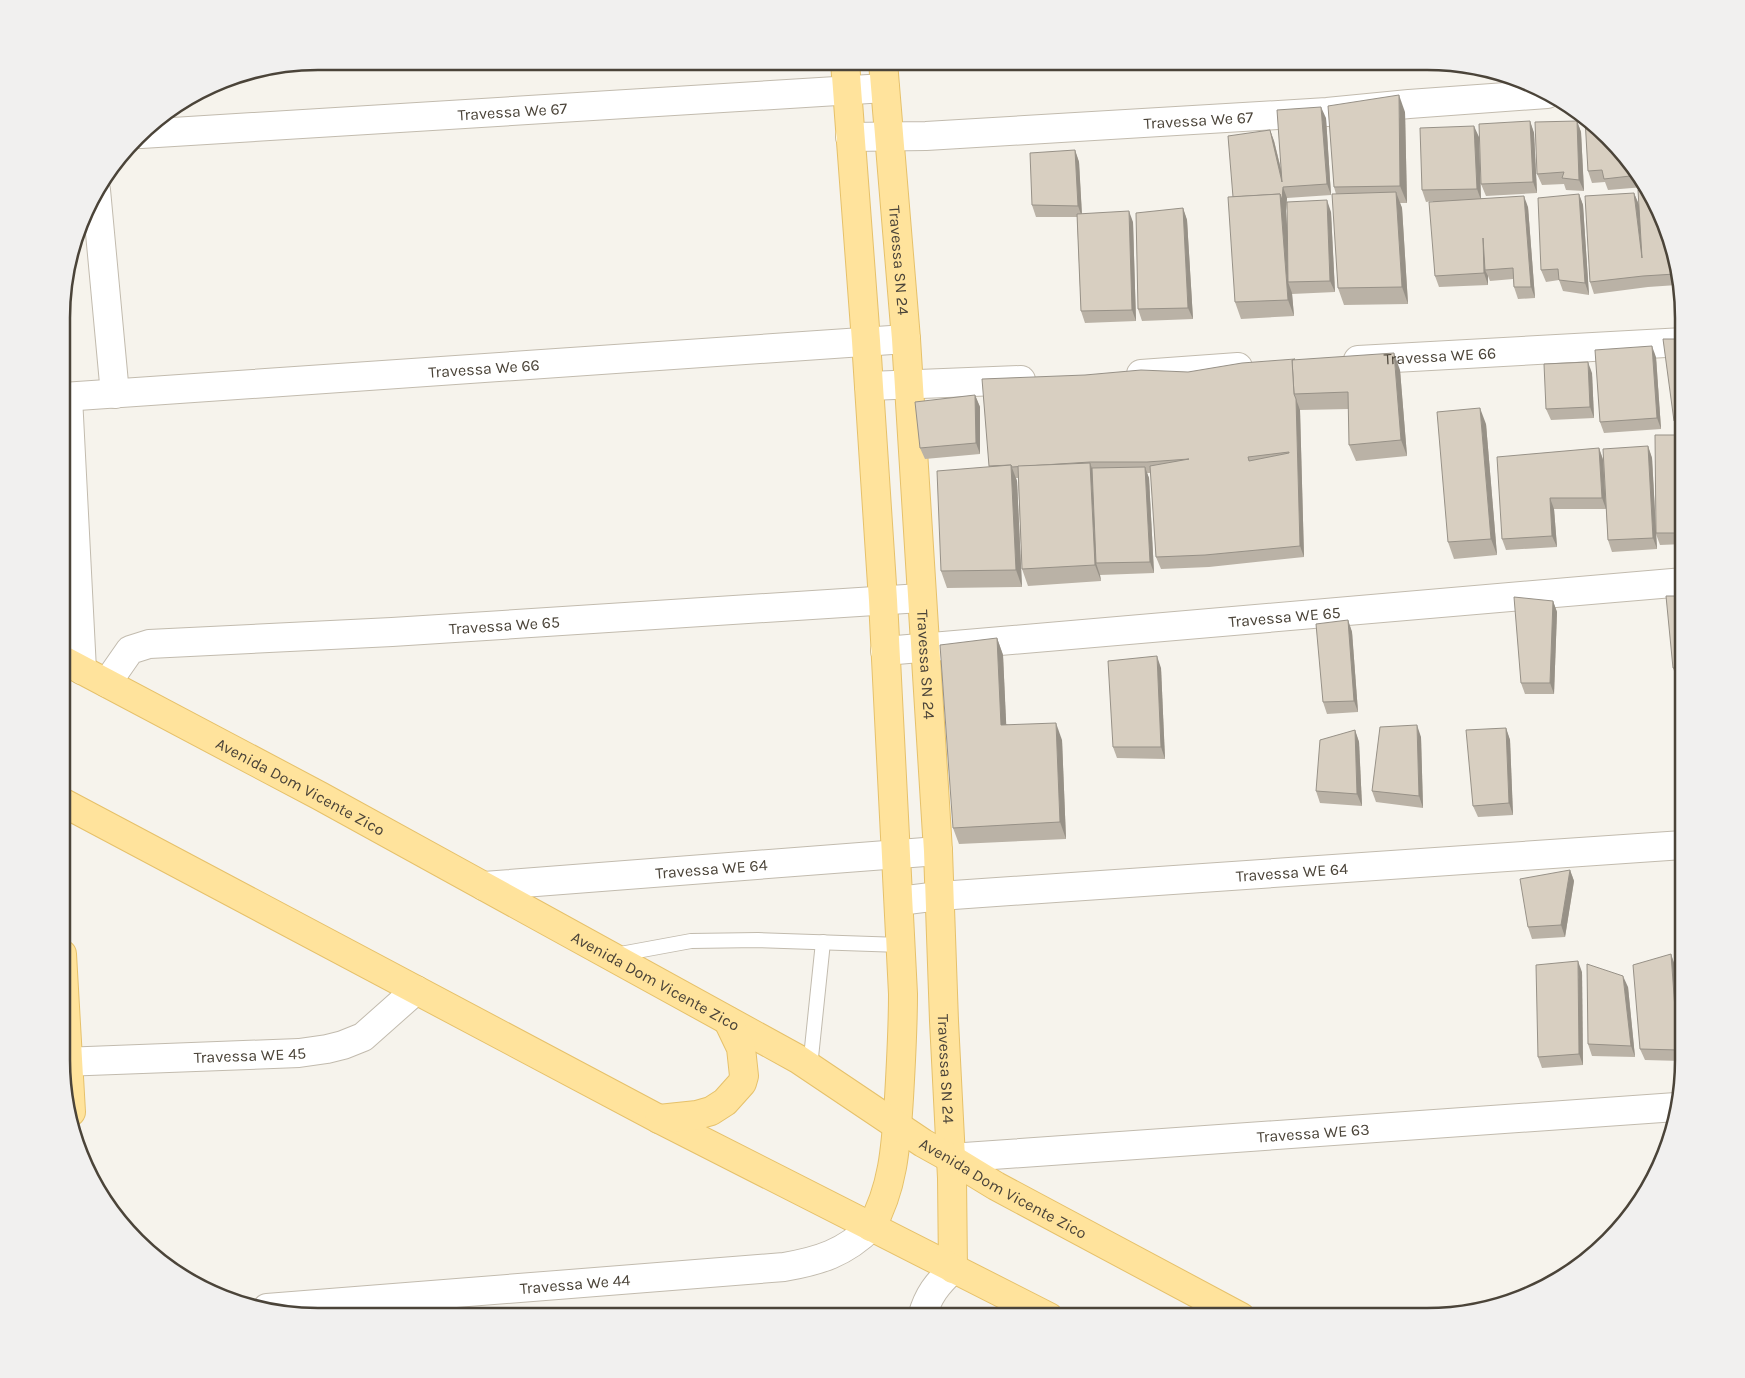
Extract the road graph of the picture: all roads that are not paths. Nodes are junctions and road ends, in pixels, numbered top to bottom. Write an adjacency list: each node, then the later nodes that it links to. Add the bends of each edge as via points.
1 (845, 70): 3 (main road)
2 (884, 75): 3 (street, Travessa We 67); 6 (main road, Travessa SN 24)
3 (846, 90): 5 (street, Travessa We 67); 7 (main road)
4 (1535, 95): 6 (street, Travessa We 67, via 1327,112 936,136)
5 (152, 133)
6 (890, 136): 7 (street, Travessa We 67); 9 (main road, Travessa SN 24)
7 (850, 138): 10 (main road)
8 (97, 205): 18 (street)
9 (906, 339): 10 (street, Travessa We 66); 16 (main road, Travessa SN 24)
10 (866, 341): 17 (main road); 18 (street, Travessa We 66)
11 (1675, 342): 12 (street, Travessa WE 66)
12 (1335, 362)
13 (1261, 366): 14 (street)
14 (1118, 375)
15 (1041, 380): 16 (street)
16 (908, 384): 17 (street); 22 (main road, Travessa SN 24)
17 (869, 386): 23 (main road)
18 (115, 394): 19 (street, Travessa We 66)
19 (70, 397)
20 (1675, 583): 24 (street, Travessa WE 65)
21 (70, 588): 26 (street)
22 (921, 598): 23 (street, Travessa We 65); 24 (main road, Travessa SN 24)
23 (883, 600): 25 (main road); 27 (street, Travessa We 65, via 149,644 130,650)
24 (925, 648): 25 (street, Travessa WE 65); 30 (main road, Travessa SN 24)
25 (886, 651): 31 (main road)
26 (72, 665): 27 (main road, Avenida Dom Vicente Zico)
27 (106, 683): 32 (main road, Avenida Dom Vicente Zico)
28 (70, 806): 38 (main road)
29 (1675, 846): 33 (street, Travessa WE 64)
30 (938, 850): 31 (street, Travessa WE 64); 33 (main road, Travessa SN 24)
31 (897, 854): 32 (street, Travessa WE 64); 34 (main road)
32 (484, 886): 37 (main road, Avenida Dom Vicente Zico)
33 (939, 896): 34 (street, Travessa WE 64); 45 (main road, Travessa SN 24)
34 (899, 901): 36 (main road)
35 (823, 942): 36 (lane); 37 (lane, via 692,941); 41 (lane)
36 (901, 945): 44 (main road, via 902,1030)
37 (609, 956): 39 (main road, Avenida Dom Vicente Zico)
38 (416, 990): 40 (street, Travessa WE 45, via 363,1037 327,1050); 43 (main road)
39 (728, 1021): 41 (main road, Avenida Dom Vicente Zico); 43 (main road, via 741,1048 742,1083 725,1102 711,1110 697,1115)
40 (70, 1061)
41 (810, 1067): 44 (main road, Avenida Dom Vicente Zico)
42 (1670, 1107): 45 (street, Travessa WE 63)
43 (658, 1119): 46 (main road)
44 (897, 1125): 45 (main road, Avenida Dom Vicente Zico); 46 (main road, via 886,1194)
45 (950, 1158): 47 (main road, Travessa SN 24); 51 (main road, Avenida Dom Vicente Zico)
46 (871, 1227): 47 (main road); 48 (street, Travessa We 44, via 859,1240 840,1251 816,1261 784,1267)
47 (953, 1269): 49 (main road); 50 (street, via 937,1283)
48 (289, 1306)
49 (1014, 1307)
50 (924, 1308)
51 (1224, 1308)

